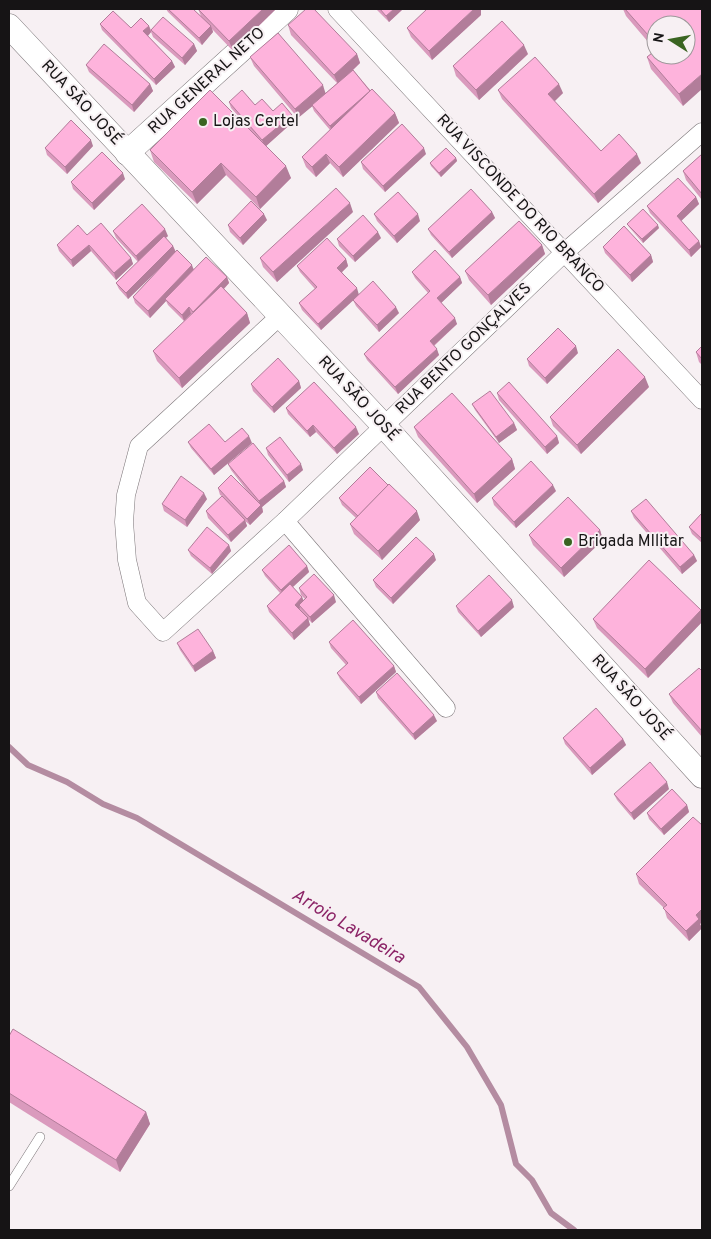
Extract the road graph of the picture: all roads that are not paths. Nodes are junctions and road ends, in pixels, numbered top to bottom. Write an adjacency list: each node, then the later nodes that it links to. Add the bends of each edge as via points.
1 (286, 9): 5 (main road, RUA GENERAL NETO)
2 (337, 9): 6 (street, RUA VISCONDE DO RIO BRANCO)
3 (9, 26): 5 (main road, RUA SÃO JOSÉ)
4 (702, 132): 6 (street, RUA BENTO GONÇALVES)
5 (127, 153): 7 (main road, RUA SÃO JOSÉ)
6 (565, 252): 8 (street, RUA VISCONDE DO RIO BRANCO); 9 (street, RUA BENTO GONÇALVES)
7 (280, 316): 9 (main road, RUA SÃO JOSÉ); 10 (street, RUA BENTO GONÇALVES, via 139,446 126,495 124,522 127,560 137,603 163,632)
8 (702, 400)
9 (384, 426): 10 (street, RUA BENTO GONÇALVES); 12 (main road, RUA SÃO JOSÉ)
10 (285, 520): 11 (street)
11 (446, 708)
12 (702, 776)
13 (40, 1137): 14 (lane)
14 (9, 1186)

